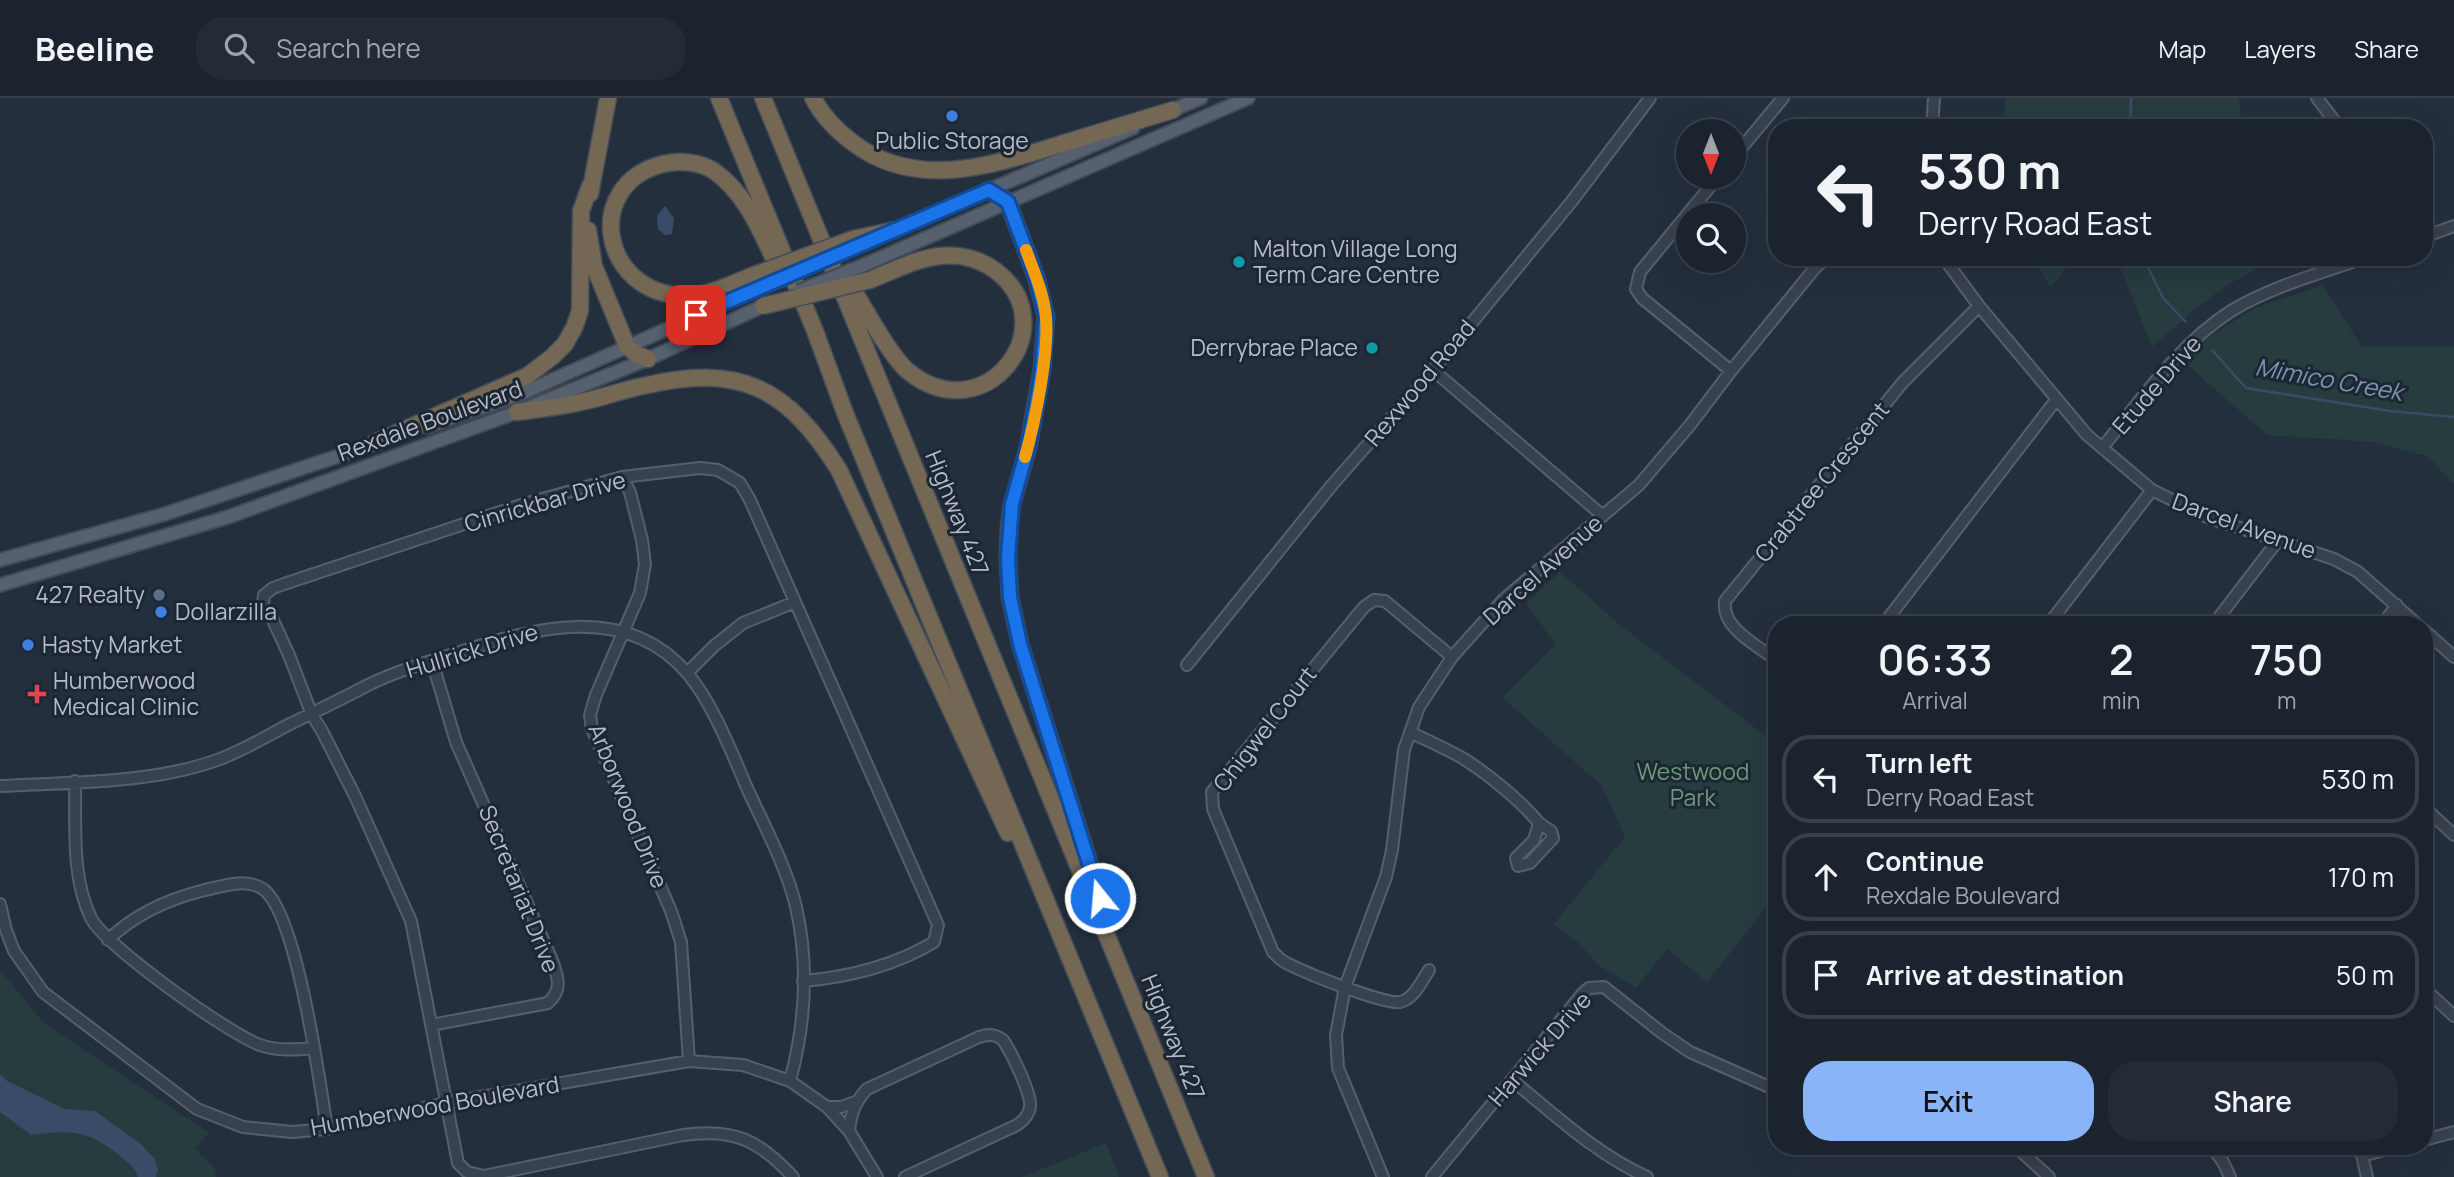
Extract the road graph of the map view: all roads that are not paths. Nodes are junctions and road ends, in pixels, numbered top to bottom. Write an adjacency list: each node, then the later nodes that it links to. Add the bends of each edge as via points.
1 (608, 98): 15 (highway)
2 (719, 98): 30 (highway)
3 (763, 98): 21 (highway, Highway 427)
4 (813, 98): 11 (highway, via 840,133 862,150 889,163 926,171 1010,160)
5 (1201, 98): 11 (main road)
6 (1248, 98): 18 (main road)
7 (1650, 98): 33 (street, Rexwood Road)
8 (1783, 98): 14 (street)
9 (1934, 98): 12 (street)
10 (2317, 98): 13 (street)
11 (1173, 110): 17 (main road)
12 (1933, 119)
13 (2333, 119)
14 (1746, 143)
15 (590, 186): 31 (highway, via 589,245); 37 (highway, via 581,211 580,311 565,344 527,376)
16 (1708, 189): 34 (street, via 1640,272 1636,289)
17 (989, 190): 18 (highway); 20 (main road)
18 (1008, 202): 26 (main road); 72 (highway, via 1044,303 1046,330 1028,447 1012,504 1010,597 1020,644)
19 (2454, 226): 22 (street)
20 (895, 230): 27 (highway, bridge)
21 (819, 234): 26 (highway, via 897,358 907,371 928,384 946,391 977,387 991,381 1016,355 1022,337 1019,302 1003,276 987,265 964,256 941,256); 72 (highway, Highway 427)
22 (2433, 234)
23 (1817, 266): 34 (street, Darcel Avenue)
24 (1950, 266): 29 (street, Darcel Avenue)
25 (2342, 266): 38 (street, Etude Drive, via 2273,291 2217,320 2185,349)
26 (867, 272): 28 (highway, bridge)
27 (761, 279): 30 (highway, via 689,296 649,288 620,263 615,250 611,223 619,196 638,174 654,166 685,162 713,170 742,199 801,314); 31 (main road, Rexdale Boulevard)
28 (763, 306): 32 (main road, Rexdale Boulevard)
29 (1979, 306): 35 (street, Darcel Avenue); 54 (street, Crabtree Crescent, via 1903,382 1725,601 1728,622)
30 (815, 331): 68 (highway)
31 (627, 346): 32 (highway); 37 (main road, Rexdale Boulevard, via 523,393)
32 (648, 359): 36 (main road, Rexdale Boulevard)
33 (1433, 370): 41 (street); 58 (street, Rexwood Road, via 1332,485)
34 (1731, 371): 41 (street, Darcel Avenue, via 1639,485)
35 (2056, 400): 38 (street, Darcel Avenue); 47 (street)
36 (517, 412): 44 (main road, Rexdale Boulevard, via 228,517); 68 (highway, via 671,380 723,377 769,393 810,427 839,470 1027,874)
37 (374, 443): 43 (main road, Rexdale Boulevard, via 165,514)
38 (2102, 449): 40 (street, Darcel Avenue)
39 (622, 477): 45 (street, Cinrickbar Drive, via 700,468 718,470 740,483); 52 (street, Arborwood Drive, via 630,492 645,564 640,593); 60 (street, Cinrickbar Drive, via 524,504 269,591 263,604)
40 (2151, 490): 42 (street, Darcel Avenue, via 2207,517); 48 (street)
41 (1603, 516): 55 (street, Darcel Avenue, via 1504,599)
42 (2278, 539): 46 (street, Darcel Avenue, via 2358,572); 49 (street)
43 (0, 560)
44 (0, 585)
45 (795, 602): 59 (street, via 743,623); 71 (street, Cinrickbar Drive, via 938,925 934,942 921,950 844,977)
46 (2397, 605): 50 (street); 51 (street, Darcel Avenue)
47 (1889, 616)
48 (2055, 616)
49 (2220, 616)
50 (2389, 616)
51 (2409, 616)
52 (624, 633): 57 (street, Hullrick Drive, via 600,627 550,628); 59 (street, Hullrick Drive, via 670,656); 78 (street, Arborwood Drive, via 596,695 590,715 592,729 681,942)
53 (2433, 638): 56 (street)
54 (1768, 654)
55 (1452, 657): 61 (street, Darcel Avenue, via 1419,707); 73 (street, Chigwel Court, via 1385,601 1374,600 1212,792 1213,809 1273,952 1285,963)
56 (2454, 657)
57 (432, 661): 60 (street, Hullrick Drive, via 368,685); 76 (street, Secretariat Drive, via 456,742 552,960 558,989 548,1003)
58 (1187, 665)
59 (687, 673): 71 (street, Hullrick Drive, via 726,739 778,858 796,906)
60 (312, 715): 62 (street, Hullrick Drive, via 239,751 196,766 126,779); 76 (street, Cinrickbar Drive, via 355,796 411,921)
61 (1410, 732): 65 (street, via 1469,763); 73 (street, Darcel Avenue, via 1399,776 1387,877)
62 (75, 781): 63 (street, Hullrick Drive); 69 (street, via 82,891 90,917)
63 (0, 786)
64 (2433, 815): 66 (street)
65 (1539, 823)
66 (2454, 835)
67 (0, 904): 85 (street, Humberwood Boulevard, via 14,951 43,992 197,1109 243,1127 292,1132)
68 (1055, 922): 95 (highway)
69 (108, 940): 77 (street, via 243,1037 275,1049); 77 (street, via 142,912 178,897 243,883 265,890 289,939)
70 (1429, 970): 73 (street, Chigwel Court, via 1411,996 1400,1002)
71 (803, 981): 80 (street, Hullrick Drive, via 800,1042)
72 (1127, 984): 96 (highway, Highway 427)
73 (1345, 987): 97 (street, Darcel Avenue, via 1336,1035 1338,1068)
74 (2433, 996): 75 (street)
75 (2454, 1016)
76 (431, 1025): 83 (street, Cinrickbar Drive)
77 (313, 1048): 85 (street)
78 (689, 1061): 80 (street, Humberwood Boulevard, via 743,1065); 83 (street, Humberwood Boulevard)
79 (1512, 1080): 81 (street, Harwick Drive, via 1583,993 1596,986 1604,987 1690,1052); 98 (street, Harwick Drive); 99 (street, via 1579,1136)
80 (790, 1081): 84 (street, Humberwood Boulevard)
81 (1768, 1086)
82 (855, 1102): 84 (street); 86 (street); 94 (street, via 874,1084 979,1037 997,1036 1007,1046 1030,1098 1024,1119)
83 (446, 1103): 85 (street, Humberwood Boulevard); 92 (street, Cinrickbar Drive, via 458,1163 474,1175 715,1131 756,1145)
84 (827, 1107): 86 (street, Humberwood Boulevard)
85 (327, 1129)
86 (849, 1131): 93 (street, Humberwood Boulevard)
87 (2454, 1132): 88 (street)
88 (2433, 1138)
89 (2025, 1155): 100 (street)
90 (2218, 1155): 101 (street)
91 (2362, 1155): 102 (street)
92 (793, 1177)
93 (877, 1177)
94 (905, 1177)
95 (1160, 1177)
96 (1206, 1177)
97 (1383, 1177)
98 (1432, 1177)
99 (1647, 1177)
100 (2049, 1177)
101 (2230, 1177)
102 (2367, 1177)

